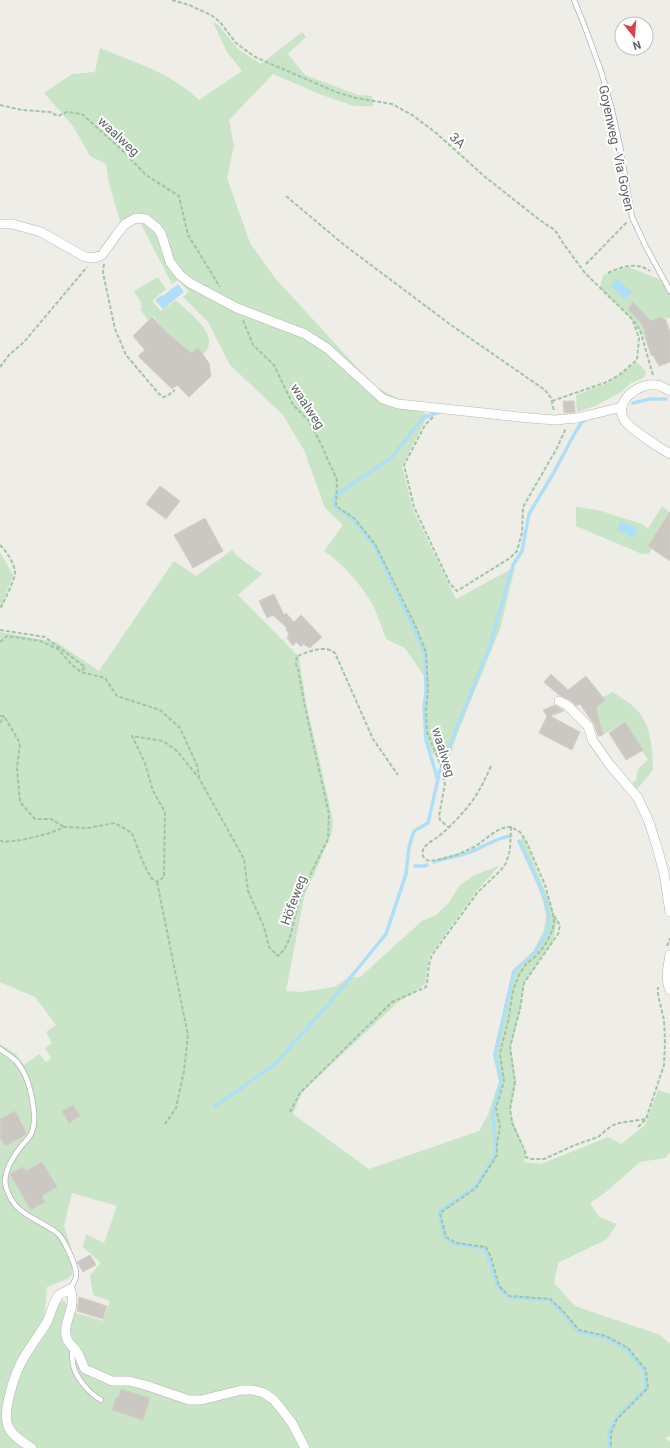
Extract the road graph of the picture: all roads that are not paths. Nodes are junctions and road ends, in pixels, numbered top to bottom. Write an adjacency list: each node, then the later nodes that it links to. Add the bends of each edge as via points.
1 (574, 0): 3 (lane, Goyenweg - Via Goyen, via 601,71 612,110 632,217)
2 (0, 224): 5 (street, via 12,224 41,232 85,257 94,258 102,255 125,224 136,218 146,219 161,233 170,262 190,283 237,308 305,334 328,349 383,399 398,404 530,418 557,424 571,418)
3 (670, 291)
4 (670, 391): 5 (street, via 657,385 645,385 634,389)
5 (622, 407): 6 (street, via 625,421)
6 (670, 454)
7 (559, 701): 8 (street, via 567,705 588,726 593,741 638,798 657,847)
8 (670, 912)
9 (668, 952): 10 (street)
10 (670, 990)
11 (0, 1049): 12 (lane, via 17,1063 23,1072 33,1106 34,1122 31,1135 7,1169 4,1179 6,1187 12,1203 17,1208 62,1238 76,1274)
12 (70, 1289): 13 (street, via 73,1301 66,1327 67,1339); 15 (street, via 59,1295 48,1320 22,1360 7,1406 6,1418 12,1433)
13 (72, 1346): 14 (lane, via 73,1366 79,1379); 16 (street, via 85,1369 112,1381 145,1385 189,1400 201,1400 242,1390 264,1393 274,1400 292,1423)
14 (101, 1400)
15 (32, 1448)
16 (305, 1448)

